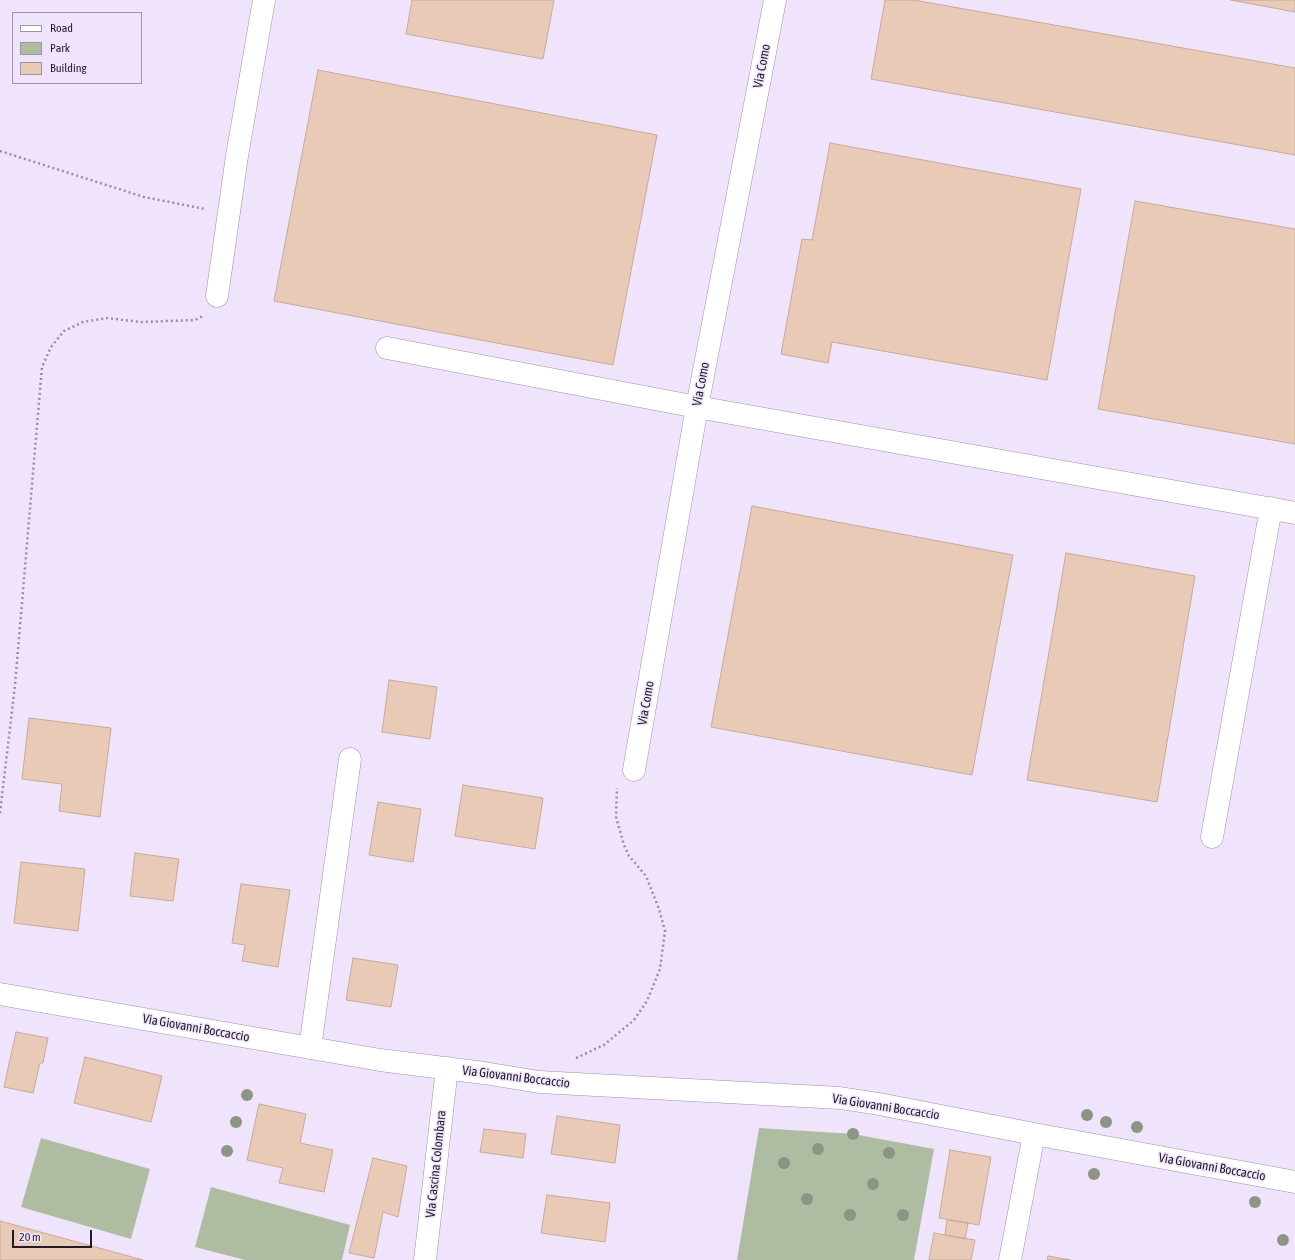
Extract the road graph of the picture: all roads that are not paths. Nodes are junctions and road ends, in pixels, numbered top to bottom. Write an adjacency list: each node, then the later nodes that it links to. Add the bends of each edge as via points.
1 (264, 0): 3 (street, via 237,156)
2 (775, 0): 5 (street, Via Como)
3 (217, 296)
4 (387, 348): 5 (street)
5 (696, 407): 6 (street); 9 (street, Via Como)
6 (1271, 508): 7 (street); 10 (street)
7 (1295, 513)
8 (350, 758): 12 (street)
9 (636, 762)
10 (1212, 836)
11 (0, 994): 12 (street, Via Giovanni Boccaccio)
12 (310, 1048): 13 (street, Via Giovanni Boccaccio)
13 (447, 1068): 14 (street, Via Giovanni Boccaccio, via 539,1082 840,1098); 16 (street, Via Cascina Colombara)
14 (1034, 1134): 15 (street, Via Giovanni Boccaccio); 17 (street)
15 (1295, 1182)
16 (426, 1260)
17 (1010, 1260)

